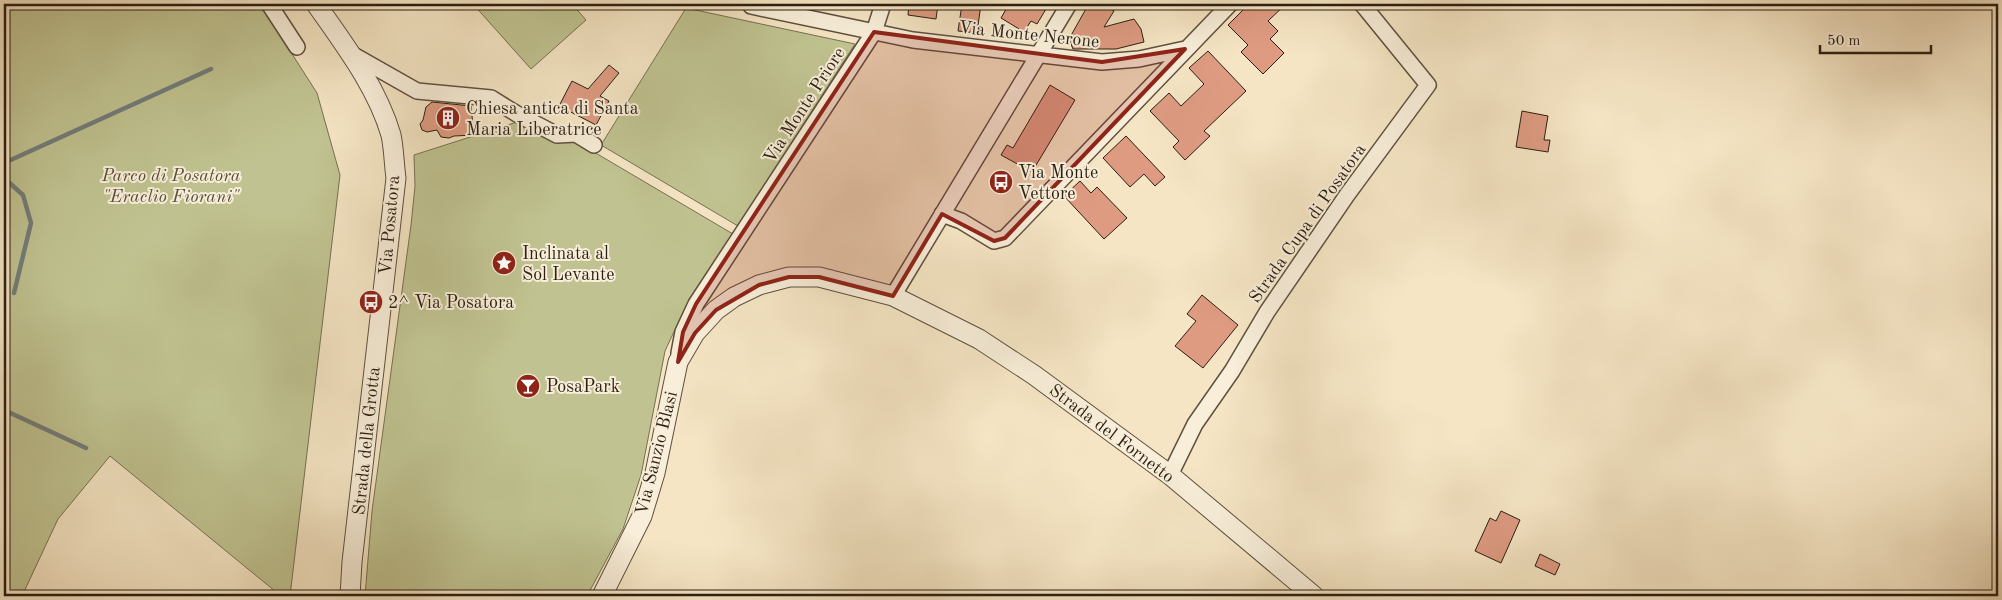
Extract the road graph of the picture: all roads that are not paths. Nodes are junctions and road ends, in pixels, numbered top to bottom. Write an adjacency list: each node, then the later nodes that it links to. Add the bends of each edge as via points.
1 (269, 4): 9 (street)
2 (316, 4): 11 (street, Via Posatora)
3 (749, 4): 8 (street, Via Monte Nerone)
4 (883, 4): 8 (street, Via Monte Priore)
5 (1069, 4): 12 (street)
6 (1230, 4): 10 (street)
7 (1362, 4): 19 (street, Strada Cupa di Posatora, via 1428,85 1267,312 1232,372 1195,424)
8 (874, 32): 12 (street, Via Monte Nerone, via 913,40); 15 (street, Via Monte Priore)
9 (297, 47)
10 (1185, 50): 12 (street, Via Monte Nerone, via 1102,62); 14 (street, via 1005,238 994,241 962,221)
11 (350, 53): 13 (street, via 417,91 491,98 557,135 576,134); 16 (street, Via Posatora, via 377,100 391,136 396,178)
12 (1038, 54): 14 (street)
13 (594, 145)
14 (942, 214): 17 (street)
15 (750, 223): 18 (street, Via Sanzio Blasi, via 696,304 683,332)
16 (384, 286): 20 (street, Strada della Grotta)
17 (893, 296): 18 (street, Via Sanzio Blasi, via 819,278 789,277 760,285 716,310 694,333); 19 (street, Strada del Fornetto, via 979,339 1034,375)
18 (678, 362): 21 (street, Via Sanzio Blasi, via 655,473 642,516)
19 (1170, 475): 22 (street, Strada del Fornetto)
20 (350, 596)
21 (602, 596)
22 (1314, 596)

